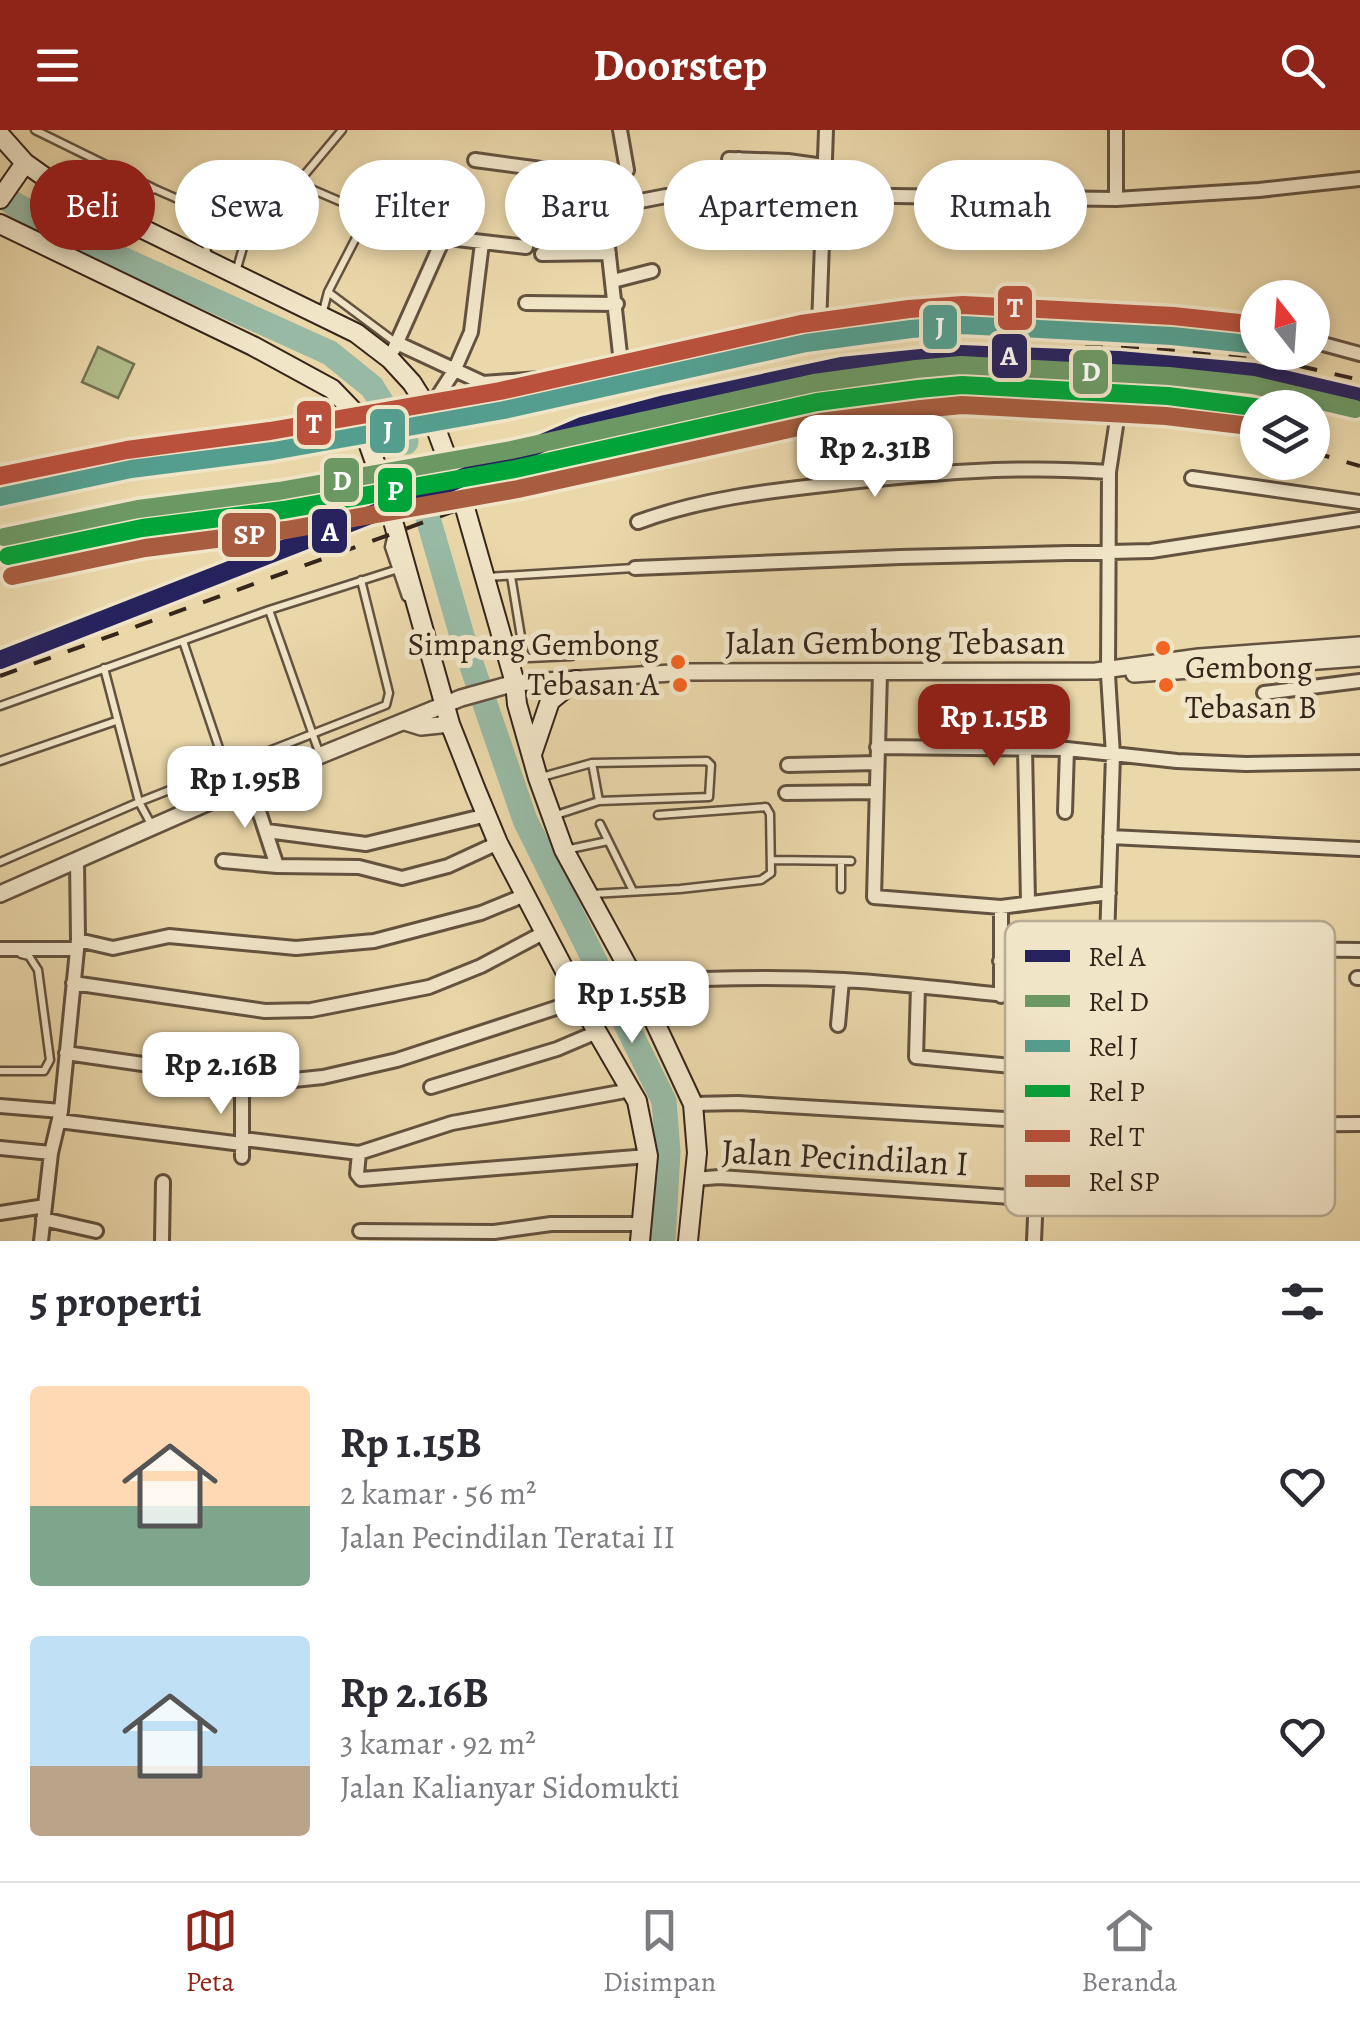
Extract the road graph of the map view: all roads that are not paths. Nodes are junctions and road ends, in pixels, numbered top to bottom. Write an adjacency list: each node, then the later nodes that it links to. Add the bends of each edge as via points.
1 (35, 130): 7 (lane)
2 (342, 130): 12 (lane)
3 (620, 130): 8 (street)
4 (826, 130): 11 (street)
5 (1116, 130): 18 (street)
6 (0, 135): 13 (main road)
7 (96, 160)
8 (623, 160)
9 (734, 160): 10 (street)
10 (788, 160)
11 (824, 160)
12 (319, 161)
13 (26, 163): 14 (main road); 16 (main road)
14 (30, 166)
15 (1360, 179): 18 (street)
16 (4, 194)
17 (894, 196): 18 (street)
18 (1116, 199)
19 (0, 224): 21 (main road)
20 (155, 234): 32 (main road)
21 (22, 237): 22 (main road); 54 (main road, via 332,388 359,418)
22 (0, 239)
23 (207, 250): 32 (lane)
24 (242, 250): 34 (lane)
25 (350, 250): 36 (lane)
26 (438, 250): 43 (street)
27 (481, 250): 46 (street, via 471,332)
28 (609, 250): 30 (street)
29 (822, 250): 41 (street)
30 (609, 253): 31 (street); 35 (street)
31 (542, 254)
32 (208, 260): 34 (main road)
33 (652, 270): 35 (street)
34 (236, 273): 39 (main road)
35 (613, 281): 38 (street)
36 (328, 292): 39 (lane); 43 (lane)
37 (526, 303): 38 (street)
38 (616, 304): 45 (street)
39 (322, 315): 43 (main road)
40 (1240, 326): 41 (street, via 1035,305)
41 (820, 327): 45 (street)
42 (1330, 345): 44 (street)
43 (393, 351): 46 (street); 48 (main road)
44 (1360, 354)
45 (621, 363): 46 (street, via 553,378 482,383)
46 (454, 371): 48 (street)
47 (1118, 406): 49 (street)
48 (429, 410): 58 (main road)
49 (1110, 472): 53 (street, via 953,470 744,495); 55 (street)
50 (1192, 478): 51 (street)
51 (1360, 502)
52 (1360, 519): 55 (street)
53 (638, 522)
54 (394, 525): 57 (lane); 62 (main road)
55 (1109, 554): 56 (street); 69 (street)
56 (635, 568): 59 (lane)
57 (394, 570): 60 (lane); 62 (lane)
58 (486, 575): 59 (lane); 74 (main road)
59 (512, 576): 66 (lane, via 524,655)
60 (361, 580): 61 (lane); 81 (lane, via 388,702)
61 (269, 610): 63 (lane); 81 (lane)
62 (419, 614): 76 (main road)
63 (183, 641): 68 (lane); 93 (lane)
64 (1360, 644): 69 (street, Jalan Gembong Tebasan)
65 (618, 650): 70 (lane, via 643,648)
66 (572, 656)
67 (1360, 658): 69 (street, Jalan Gembong Tebasan)
68 (104, 668): 77 (lane); 78 (lane)
69 (1104, 671): 71 (street, Jalan Gembong Tebasan); 86 (street)
70 (649, 674): 71 (street, Jalan Gembong Tebasan); 72 (street, Jalan Gembong Tebasan)
71 (880, 674): 82 (street)
72 (576, 680): 74 (street, Jalan Gembong Tebasan); 85 (main road, via 550,701)
73 (1360, 682): 75 (street)
74 (516, 683): 76 (street, Jalan Gembong Tebasan); 85 (main road)
75 (1264, 693)
76 (453, 701): 79 (street, Jalan Gembong Tebasan); 80 (main road)
77 (0, 706)
78 (116, 721): 88 (lane); 99 (lane)
79 (405, 722): 80 (street, via 421,728); 87 (street, Jalan Gembong Tebasan)
80 (450, 724): 101 (main road)
81 (314, 734): 87 (lane); 93 (lane)
82 (877, 747): 83 (street); 90 (street)
83 (1025, 748): 84 (street); 125 (street)
84 (1066, 749): 86 (street); 100 (street)
85 (532, 754): 94 (main road)
86 (1113, 755): 89 (street, via 1246,764); 107 (street)
87 (320, 756): 95 (street, Jalan Gembong Tebasan)
88 (0, 761)
89 (1360, 762)
90 (878, 763): 92 (street); 96 (street)
91 (592, 764): 94 (lane); 98 (lane); 98 (lane, via 711,765 709,797)
92 (788, 765)
93 (226, 768): 99 (lane)
94 (538, 778): 103 (main road)
95 (250, 784): 105 (street, Jalan Gembong Tebasan); 106 (street)
96 (877, 792): 97 (street); 126 (street, via 874,896)
97 (786, 793)
98 (599, 800): 103 (lane)
99 (139, 802): 105 (lane); 116 (lane)
100 (1065, 812)
101 (487, 814): 106 (street, via 366,844); 109 (main road)
102 (658, 815): 113 (lane, via 766,808)
103 (552, 816): 111 (main road)
104 (600, 824): 108 (lane)
105 (152, 826): 112 (street, Jalan Gembong Tebasan)
106 (267, 830): 118 (street)
107 (1110, 837): 110 (street); 121 (street)
108 (608, 841): 111 (lane); 120 (lane)
109 (498, 843): 118 (street, via 402,878 359,867); 124 (main road)
110 (1360, 849)
111 (564, 850): 123 (main road)
112 (77, 859): 122 (street, Jalan Gembong Tebasan); 129 (street)
113 (773, 860): 117 (lane); 120 (lane, via 770,875 761,880)
114 (222, 861): 118 (street)
115 (851, 861): 117 (lane)
116 (0, 862)
117 (842, 863): 119 (lane)
118 (277, 866)
119 (841, 889)
120 (633, 891): 123 (lane)
121 (1109, 893): 125 (street); 127 (street)
122 (0, 894)
123 (588, 894): 136 (main road)
124 (525, 895): 128 (main road); 129 (street, via 374,942 296,948 169,936 113,948)
125 (1028, 902): 126 (street)
126 (1002, 907): 133 (street)
127 (1108, 921)
128 (545, 932): 137 (street, via 429,987 311,1010 265,1010); 141 (main road)
129 (78, 944): 132 (street); 137 (street)
130 (1335, 950): 131 (street)
131 (1360, 950)
132 (0, 952): 146 (lane, via 34,962 50,1060 38,1072)
133 (1000, 961): 134 (street); 139 (street)
134 (1005, 961)
135 (842, 980): 136 (street); 138 (street); 142 (street)
136 (636, 982): 150 (main road)
137 (74, 983): 144 (street)
138 (918, 986): 139 (street); 145 (street, via 916,1057)
139 (1001, 996): 140 (street)
140 (1005, 996)
141 (580, 1000): 143 (main road); 147 (street, via 323,1077)
142 (838, 1025)
143 (596, 1032): 148 (street); 149 (main road)
144 (66, 1053): 147 (street); 152 (street)
145 (1005, 1065)
146 (0, 1072)
147 (242, 1078): 156 (street)
148 (431, 1087)
149 (631, 1090): 159 (street, via 452,1123); 160 (main road)
150 (693, 1104): 153 (street); 161 (main road)
151 (0, 1106): 152 (street)
152 (60, 1116): 156 (street); 158 (street)
153 (1005, 1119)
154 (1335, 1124): 155 (street)
155 (1360, 1124)
156 (242, 1147): 159 (street)
157 (0, 1148): 158 (street)
158 (51, 1153): 164 (street)
159 (359, 1153): 160 (street, via 358,1177 372,1179)
160 (648, 1156): 169 (main road)
161 (695, 1179): 163 (street, Jalan Pecindilan I); 172 (main road)
162 (164, 1182): 171 (street)
163 (1005, 1197)
164 (44, 1212): 165 (street); 167 (street); 170 (street)
165 (0, 1213)
166 (1035, 1216): 173 (street)
167 (96, 1231)
168 (360, 1231): 169 (street, via 494,1232 552,1224)
169 (641, 1232)
170 (41, 1241)
171 (162, 1241)
172 (688, 1241)
173 (1034, 1241)

